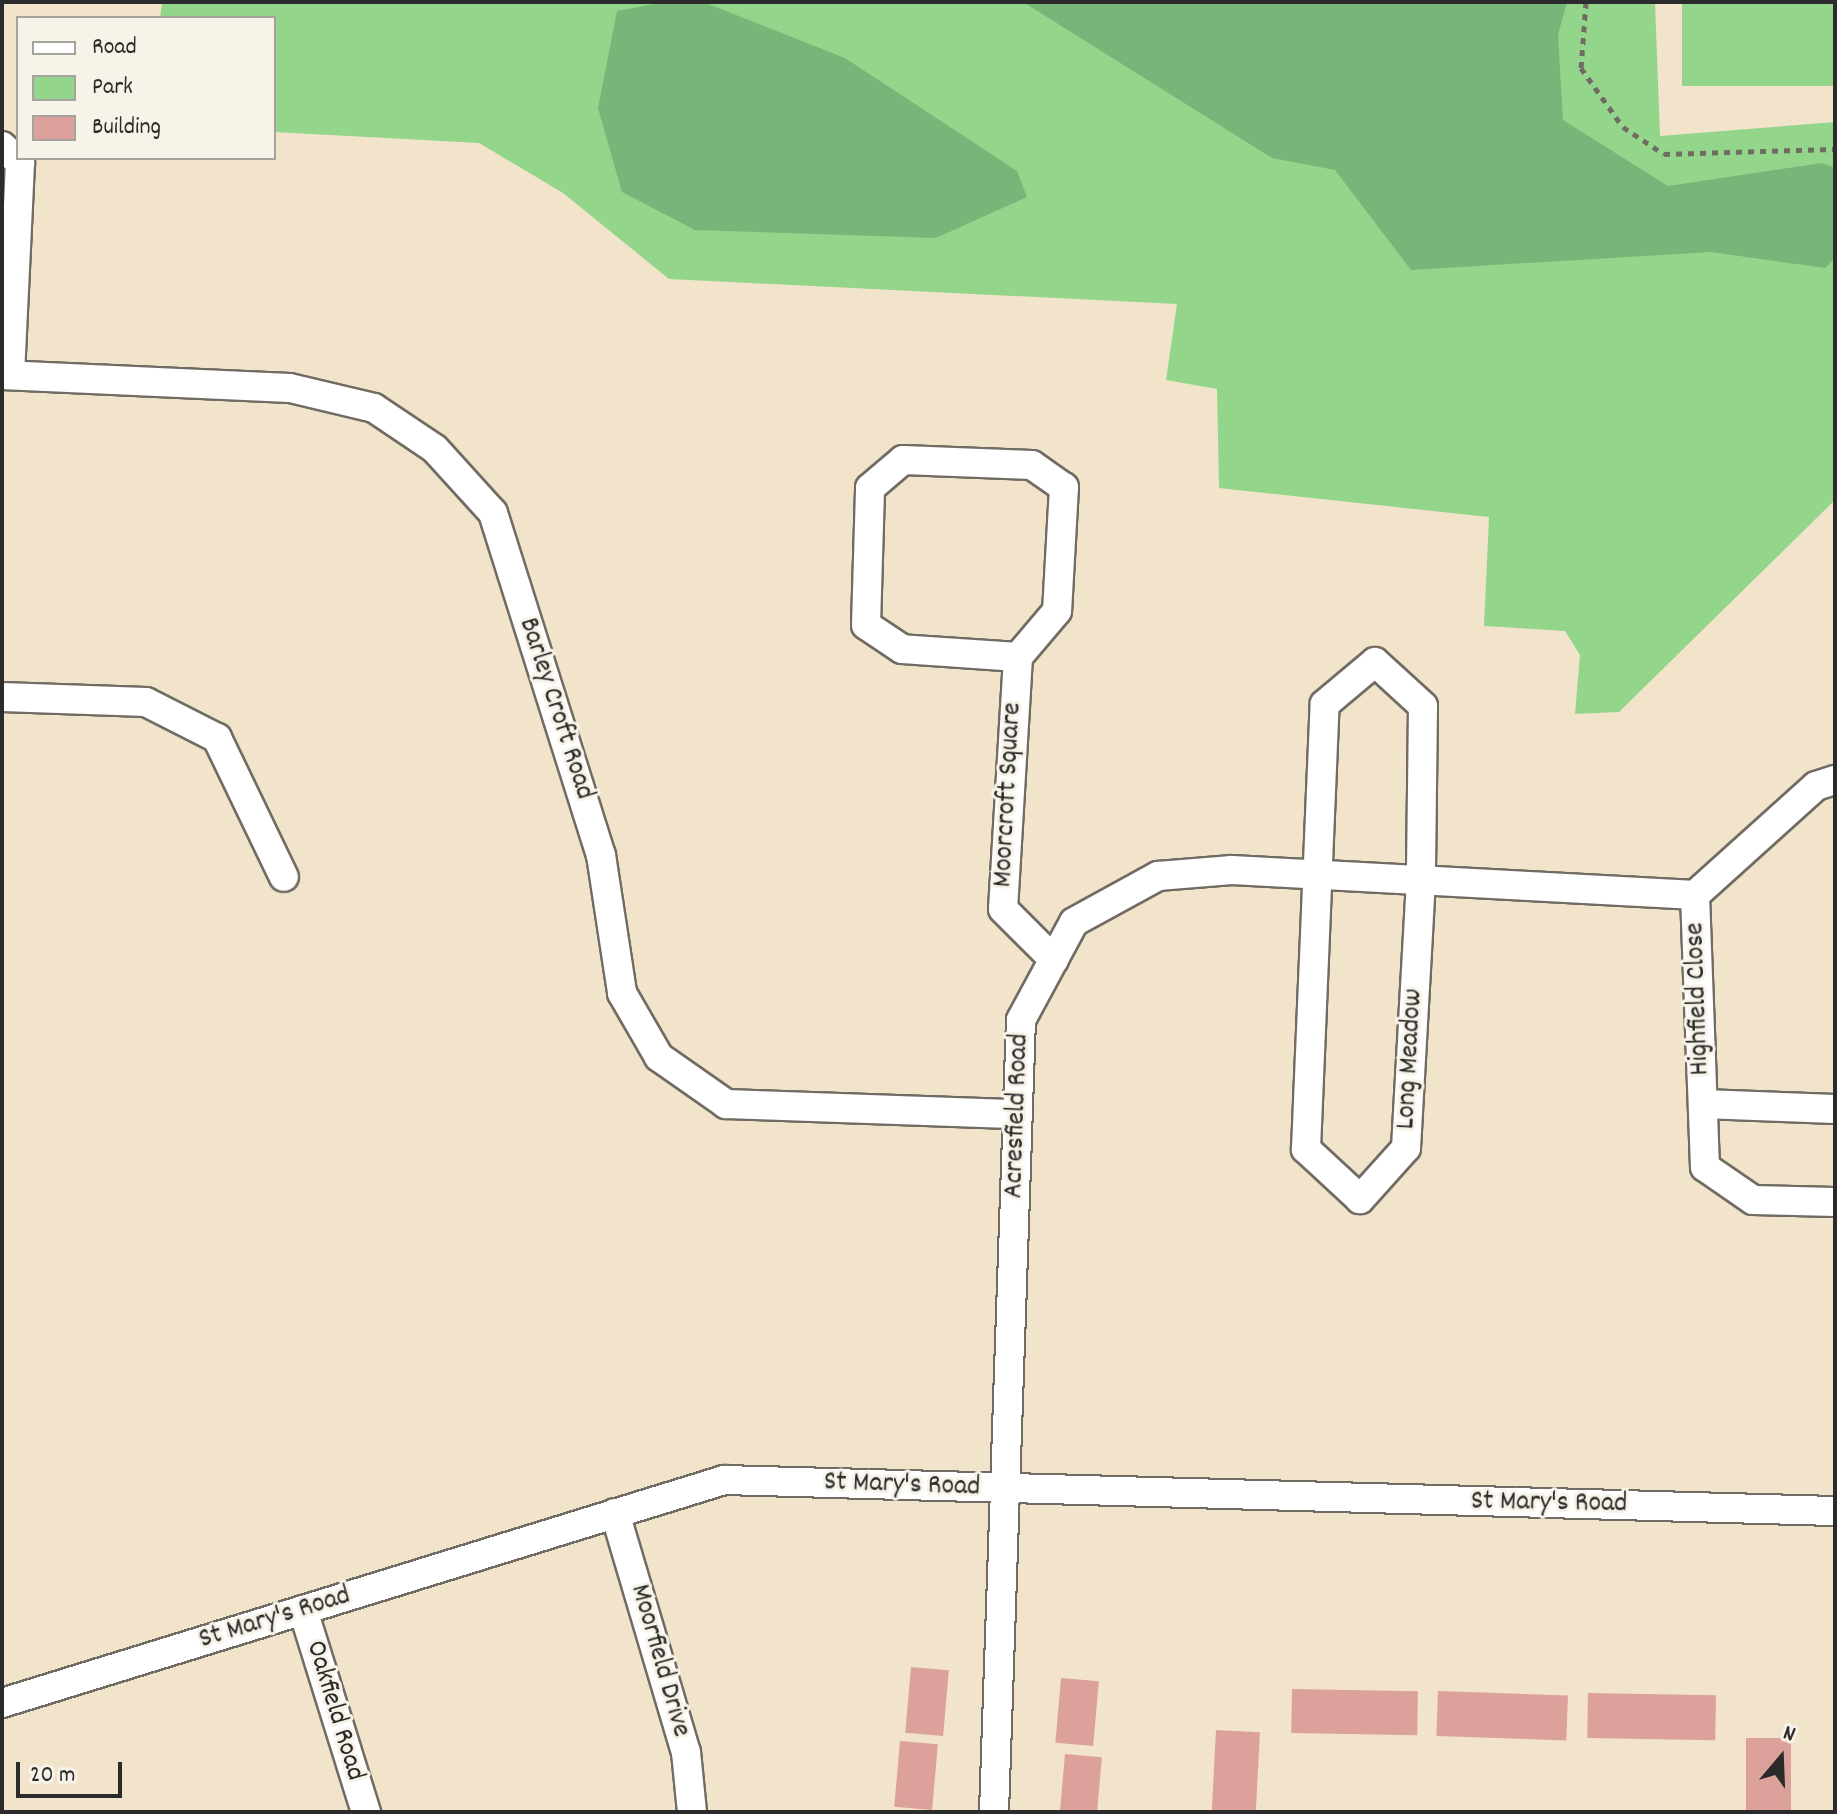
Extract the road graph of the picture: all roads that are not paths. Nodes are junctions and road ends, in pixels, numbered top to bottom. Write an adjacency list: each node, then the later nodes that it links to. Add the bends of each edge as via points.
1 (17, 160): 2 (street)
2 (6, 375): 13 (street, Barley Croft Road, via 290,388 374,408 435,449 493,513 601,855 622,993 659,1057 726,1104)
3 (1018, 657): 3 (street, via 902,649 866,625 870,488 903,460 1032,465 1064,487 1057,611); 10 (street, Moorcroft Square, via 1003,909)
4 (2, 697): 7 (street, via 146,702 217,738)
5 (1835, 780): 9 (street, via 1816,786)
6 (1317, 874): 8 (street, Acresfield Road); 8 (street, Long Meadow, via 1325,704 1375,662 1423,706); 8 (street, Long Meadow, via 1306,1149 1360,1199 1406,1148); 10 (street, Acresfield Road, via 1232,870 1158,876 1074,922)
7 (284, 877)
8 (1421, 880): 9 (street, Acresfield Road)
9 (1695, 895): 11 (street, Highfield Close)
10 (1054, 960): 13 (street, Acresfield Road, via 1021,1020)
11 (1703, 1104): 12 (street, Highfield Close); 14 (street, Highfield Close, via 1705,1167 1753,1200)
12 (1835, 1109)
13 (1018, 1114): 15 (street, Acresfield Road)
14 (1835, 1202)
15 (1005, 1490): 16 (street, St Mary's Road); 17 (street, St Mary's Road, via 724,1480); 22 (street, Acresfield Road)
16 (1835, 1511)
17 (615, 1513): 18 (street, St Mary's Road); 21 (street, Moorfield Drive, via 686,1752)
18 (303, 1610): 19 (street, St Mary's Road); 20 (street, Oakfield Road)
19 (2, 1703)
20 (366, 1812)
21 (692, 1812)
22 (994, 1812)

